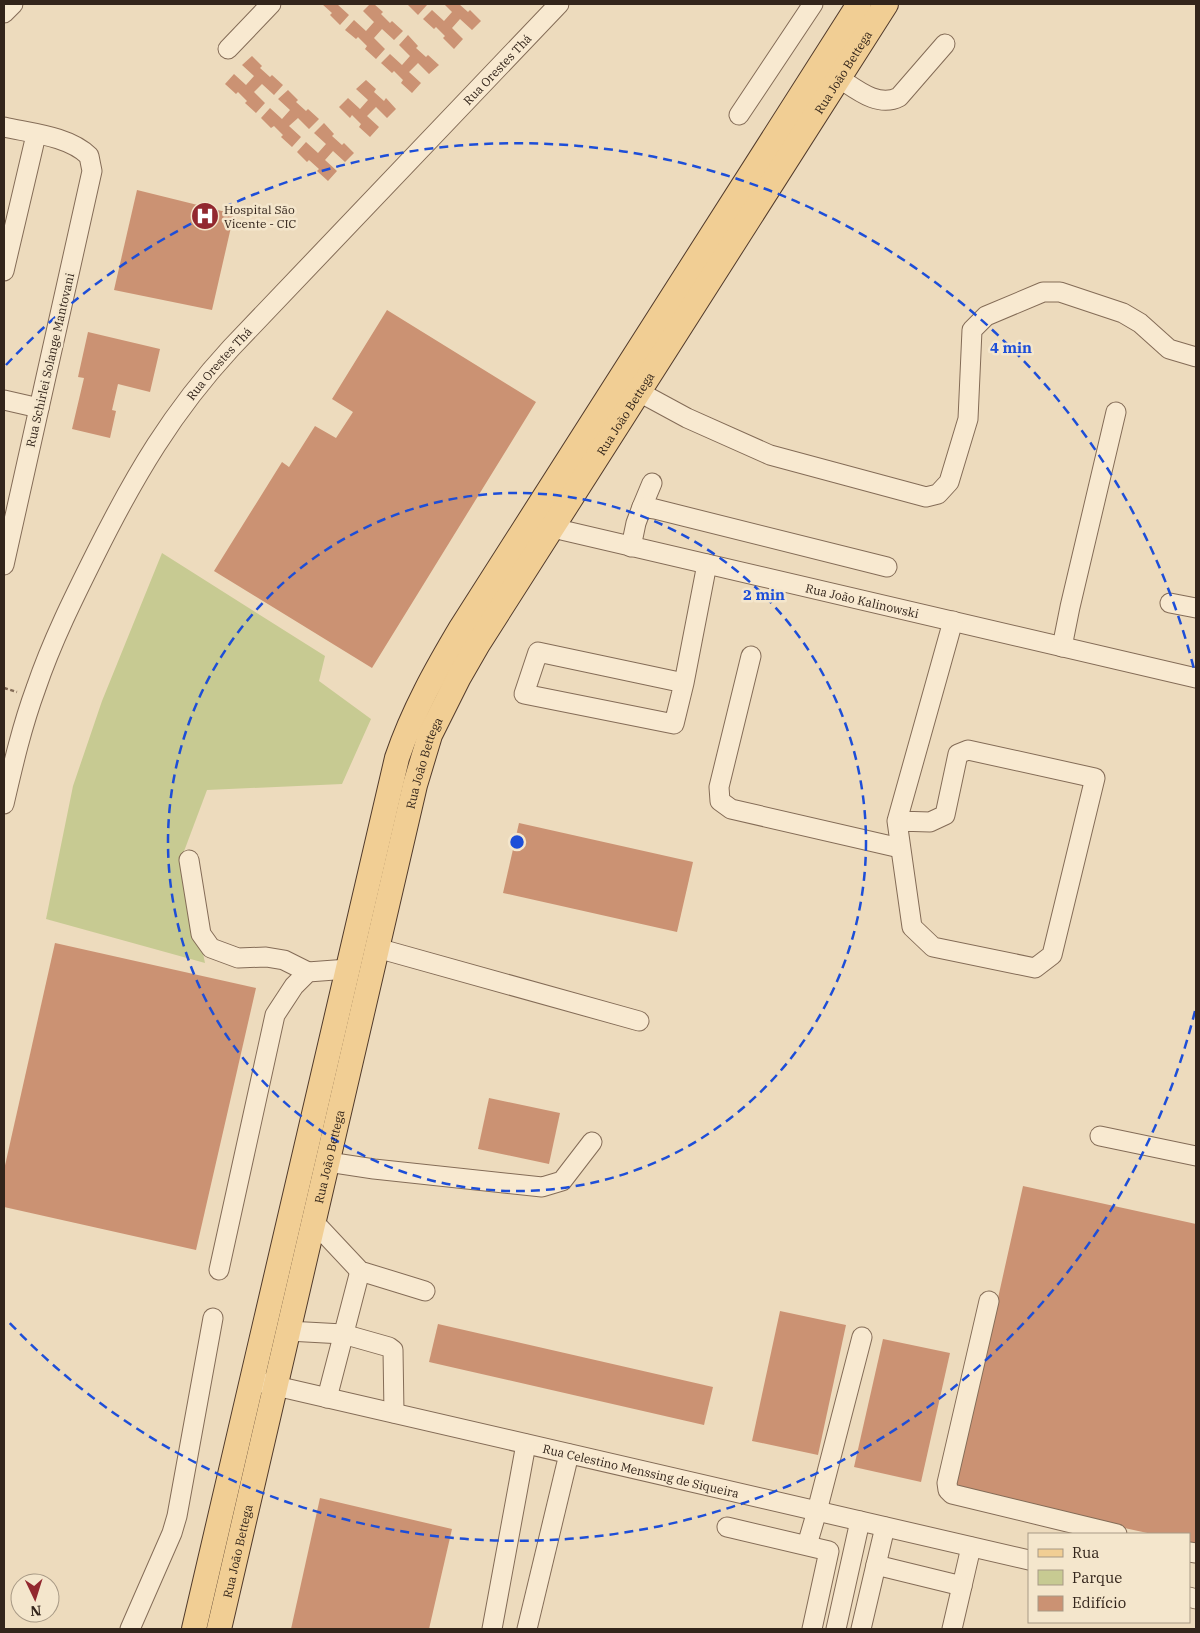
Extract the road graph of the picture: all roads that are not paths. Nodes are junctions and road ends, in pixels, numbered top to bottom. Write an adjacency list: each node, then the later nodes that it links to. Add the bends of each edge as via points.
1 (13, 4): 7 (street)
2 (271, 4): 9 (street)
3 (559, 4): 35 (street, Rua Orestes Thá, via 205,376 160,436 118,510 57,635 24,723)
4 (813, 4): 11 (street)
5 (859, 4): 22 (main road, Rua João Bettega)
6 (886, 4): 10 (main road, Rua João Bettega)
7 (4, 13)
8 (945, 44): 10 (street, via 893,100 882,101 867,96)
9 (228, 49)
10 (839, 78): 16 (main road, Rua João Bettega)
11 (739, 115)
12 (4, 127): 13 (street)
13 (36, 135): 14 (street); 18 (street, Rua Schirlei Solange Mantovani, via 70,143 84,151 92,164)
14 (4, 271)
15 (1196, 357): 16 (street, via 1170,349 1140,322 1123,313 1060,292 1043,292 986,316 972,330 968,419 949,482 938,494 926,497 770,455 687,418)
16 (639, 392): 23 (main road, Rua João Bettega)
17 (4, 400): 18 (street)
18 (39, 408): 26 (street, Rua Schirlei Solange Mantovani)
19 (1116, 412): 31 (street)
20 (652, 483): 21 (street)
21 (642, 508): 24 (street); 27 (street)
22 (528, 523): 23 (street, Rua João Kalinowski); 40 (main road, Rua João Bettega, via 442,659 406,732 397,758)
23 (553, 528): 24 (street, Rua João Kalinowski); 39 (main road, Rua João Bettega, via 478,644 430,735 415,784)
24 (631, 546): 25 (street, Rua João Kalinowski)
25 (707, 564): 30 (street, Rua João Kalinowski); 34 (street)
26 (4, 565)
27 (887, 568)
28 (1170, 603): 29 (street)
29 (1196, 608)
30 (953, 621): 31 (street, Rua João Kalinowski); 36 (street)
31 (1062, 647): 33 (street, Rua João Kalinowski)
32 (751, 656): 37 (street, via 719,787 720,800 731,809)
33 (1196, 678)
34 (684, 683): 34 (street, via 674,724 524,694 538,652)
35 (4, 804)
36 (898, 821): 37 (street); 37 (street, via 930,822 945,815 958,754 968,750 1095,778 1052,955 1035,968 933,947 912,927)
37 (900, 848)
38 (189, 860): 41 (street, via 201,934 211,948 238,958 284,960)
39 (377, 948): 42 (street); 46 (main road, Rua João Bettega)
40 (348, 970): 41 (street); 56 (main road, Rua João Bettega)
41 (308, 972): 48 (street, via 294,986 275,1015)
42 (639, 1021)
43 (1100, 1136): 45 (street)
44 (592, 1142): 46 (street, via 562,1181 542,1186)
45 (1196, 1156)
46 (328, 1162): 47 (main road, Rua João Bettega)
47 (314, 1222): 49 (street); 53 (main road, Rua João Bettega)
48 (219, 1270)
49 (360, 1271): 50 (street); 54 (street)
50 (425, 1291)
51 (988, 1301): 66 (street, via 948,1490 952,1494)
52 (213, 1318): 72 (street, via 177,1516)
53 (288, 1331): 54 (street); 57 (main road, Rua João Bettega)
54 (343, 1334): 58 (street); 59 (street, via 394,1350)
55 (862, 1337): 62 (street)
56 (252, 1380): 57 (street, Rua Celestino Menssing de Siqueira); 73 (main road, Rua João Bettega)
57 (276, 1386): 58 (street, Rua Celestino Menssing de Siqueira); 74 (main road, Rua João Bettega)
58 (327, 1398): 59 (street, Rua Celestino Menssing de Siqueira)
59 (394, 1413): 60 (street, Rua Celestino Menssing de Siqueira)
60 (526, 1444): 61 (street, Rua Celestino Menssing de Siqueira); 75 (street)
61 (569, 1454): 62 (street, Rua Celestino Menssing de Siqueira); 76 (street)
62 (817, 1511): 63 (street, Rua Celestino Menssing de Siqueira); 67 (street)
63 (860, 1521): 65 (street, Rua Celestino Menssing de Siqueira); 78 (street)
64 (727, 1527): 67 (street)
65 (884, 1527): 68 (street, Rua Celestino Menssing de Siqueira); 70 (street)
66 (1113, 1533)
67 (807, 1545): 77 (street, via 829,1552)
68 (971, 1547): 69 (street, Rua Celestino Menssing de Siqueira); 71 (street)
69 (1028, 1560)
70 (876, 1565): 71 (street); 79 (street)
71 (962, 1586): 80 (street)
72 (130, 1629)
73 (194, 1629)
74 (220, 1629)
75 (492, 1629)
76 (527, 1629)
77 (812, 1629)
78 (836, 1629)
79 (861, 1629)
80 (952, 1629)

